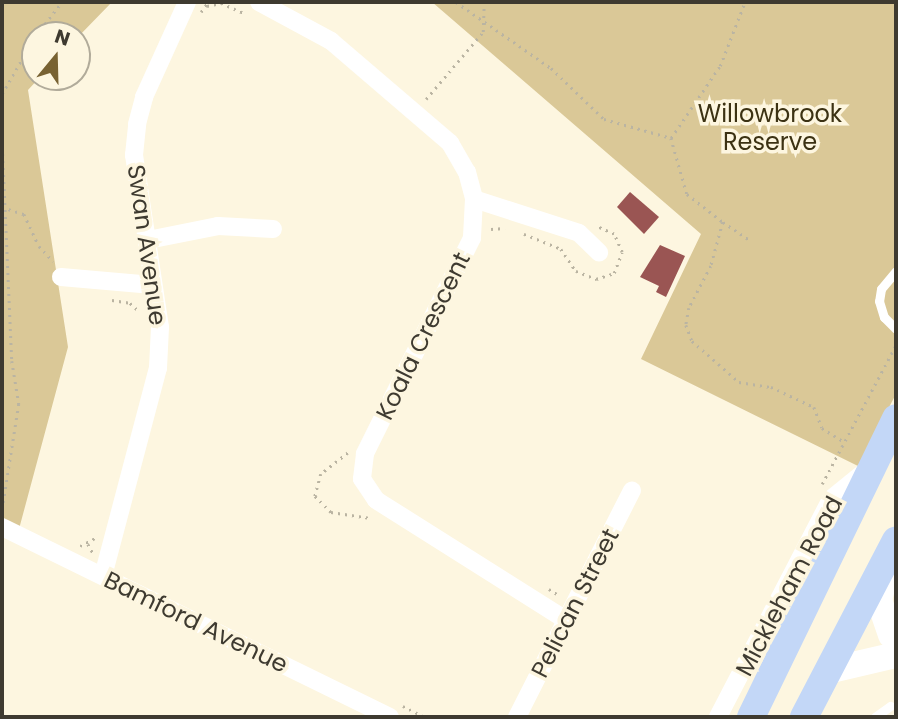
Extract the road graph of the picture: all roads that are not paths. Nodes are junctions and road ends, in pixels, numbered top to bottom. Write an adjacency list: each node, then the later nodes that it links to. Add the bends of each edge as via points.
1 (187, 2): 5 (street, Swan Avenue, via 144,97 137,124 134,155)
2 (259, 2): 3 (street, Koala Crescent, via 331,41 450,143 467,172)
3 (474, 200): 6 (street, via 579,233); 18 (street, Koala Crescent, via 472,238 365,454 362,479 376,500)
4 (272, 229): 5 (street, via 218,226)
5 (148, 240): 9 (street, Swan Avenue)
6 (599, 252)
7 (59, 270): 9 (street)
8 (896, 271): 10 (lane, via 881,289 879,301 884,317)
9 (153, 285): 16 (street, Swan Avenue, via 160,327 158,368)
10 (896, 329)
11 (896, 418): 12 (main road, Mickleham Road)
12 (872, 466): 17 (main road, Mickleham Road); 25 (street, Mickleham Road, via 831,499)
13 (632, 490): 18 (street, Pelican Street)
14 (5, 520): 16 (street, Bamford Avenue)
15 (895, 543): 19 (main road); 20 (street, via 879,600)
16 (103, 576): 23 (street, Bamford Avenue)
17 (806, 609): 19 (main road); 26 (main road, Mickleham Road)
18 (566, 620): 24 (street, Pelican Street)
19 (848, 631): 20 (street); 21 (main road)
20 (894, 645): 21 (street)
21 (827, 671): 27 (main road)
22 (890, 706): 28 (lane)
23 (390, 717)
24 (517, 717)
25 (719, 717)
26 (751, 717)
27 (804, 717)
28 (875, 717)

